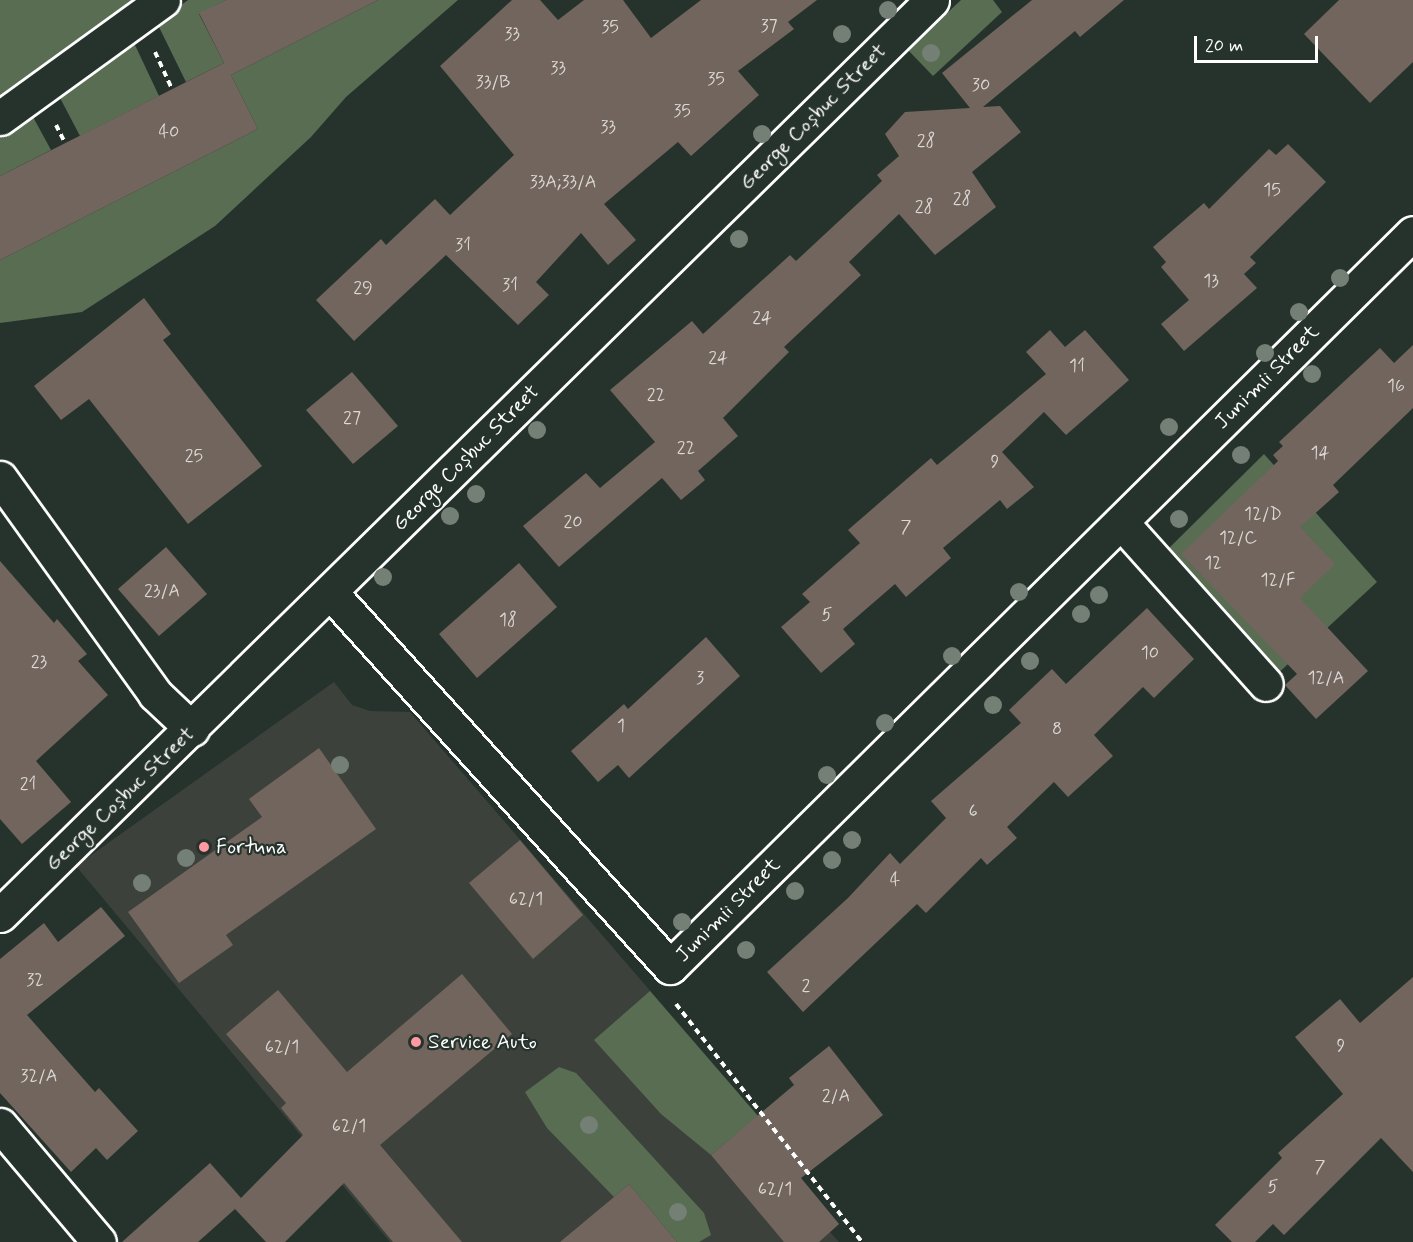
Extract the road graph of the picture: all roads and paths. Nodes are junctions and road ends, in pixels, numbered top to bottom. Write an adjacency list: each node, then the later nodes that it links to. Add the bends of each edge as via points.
1 (163, 0): 3 (street)
2 (932, 0): 7 (street, George Coșbuc Street)
3 (0, 118)
4 (1413, 232): 6 (street, Junimii Street)
5 (0, 478): 9 (street, via 155,694)
6 (1120, 522): 8 (street); 11 (street, Junimii Street)
7 (330, 592): 9 (street, George Coșbuc Street); 11 (street, Junimii Street)
8 (1266, 684)
9 (192, 729): 10 (street, George Coșbuc Street)
10 (0, 915)
11 (670, 967): 14 (path, via 672,999)
12 (0, 1125): 13 (street)
13 (99, 1242)
14 (862, 1242)

